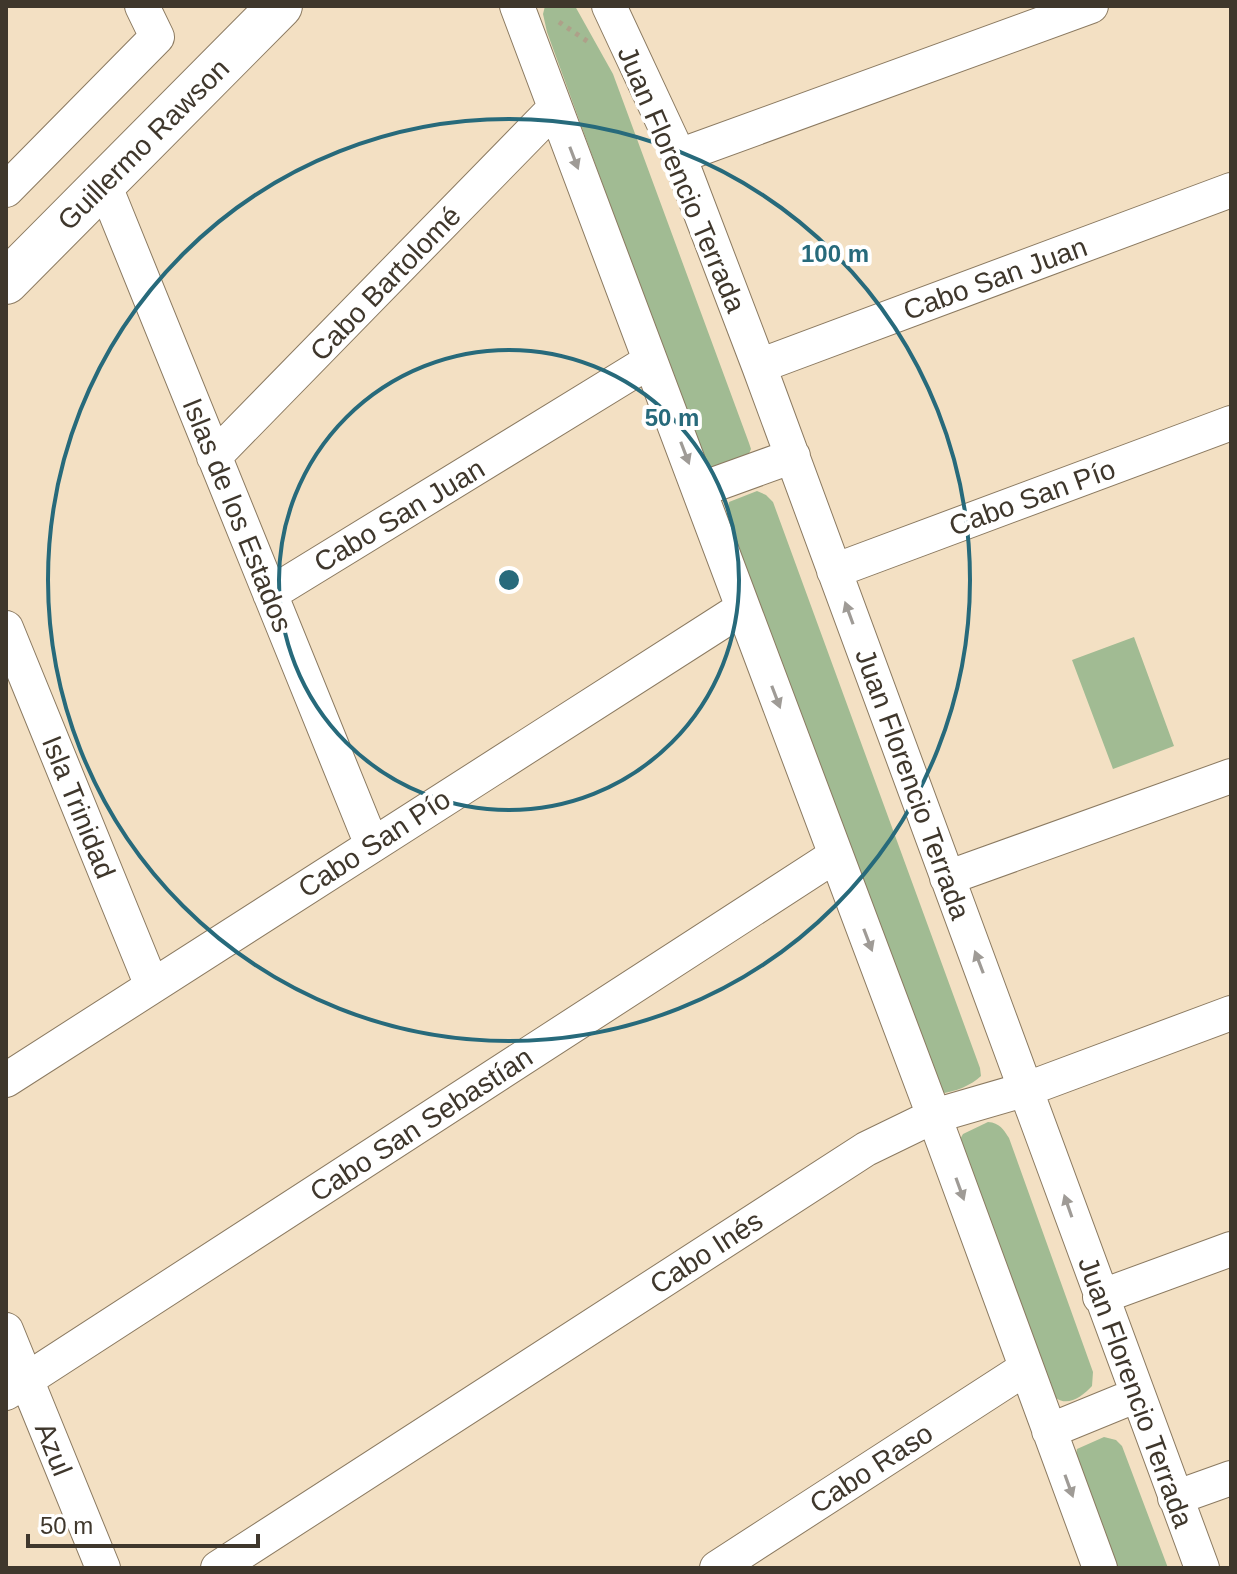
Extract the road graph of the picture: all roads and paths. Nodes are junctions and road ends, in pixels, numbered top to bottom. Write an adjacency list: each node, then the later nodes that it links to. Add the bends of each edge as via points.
1 (142, 6): 10 (street, via 157,37)
2 (280, 6): 9 (main road, Guillermo Rawson)
3 (609, 6): 8 (street, Juan Florencio Terrada)
4 (1091, 6): 8 (street)
5 (532, 11): 6 (path, via 572,29); 7 (street)
6 (594, 47)
7 (555, 108): 13 (street, one-way to 13); 17 (street, Cabo Bartolomé)
8 (679, 156): 14 (street, Juan Florencio Terrada)
9 (104, 184): 12 (main road, Guillermo Rawson); 17 (street, Islas de los Estados)
10 (6, 190)
11 (1231, 190): 14 (street, Cabo San Juan)
12 (6, 282)
13 (650, 361): 18 (street, one-way to 18); 20 (street, Cabo San Juan)
14 (759, 366): 16 (street, Juan Florencio Terrada)
15 (1231, 423): 19 (street, Cabo San Pío)
16 (793, 456): 18 (street); 19 (street, Juan Florencio Terrada)
17 (214, 457): 20 (street, Islas de los Estados)
18 (699, 490): 21 (street)
19 (834, 571): 26 (street, Juan Florencio Terrada, one-way to 19)
20 (270, 594): 24 (street, Islas de los Estados)
21 (743, 608): 24 (street, Cabo San Pío); 25 (street, one-way to 25)
22 (6, 628): 27 (street, Isla Trinidad)
23 (1231, 776): 26 (street)
24 (372, 845): 27 (street, Cabo San Pío)
25 (836, 855): 31 (street, one-way to 31); 36 (street, Cabo San Sebastían)
26 (947, 878): 30 (street, Juan Florencio Terrada, one-way to 26)
27 (152, 986): 29 (street, Cabo San Pío)
28 (1231, 1013): 30 (street, Cabo Inés)
29 (6, 1080)
30 (1027, 1089): 31 (street, Cabo Inés); 33 (street, Juan Florencio Terrada, one-way to 30)
31 (934, 1116): 35 (street, one-way to 35); 42 (street, Cabo Inés, via 866,1149)
32 (1231, 1249): 33 (street)
33 (1100, 1297): 37 (street, Juan Florencio Terrada)
34 (6, 1330): 36 (street, Azul)
35 (1026, 1368): 38 (street); 43 (street, Cabo Raso)
36 (16, 1387): 41 (street, Azul)
37 (1137, 1395): 38 (street); 40 (street, Juan Florencio Terrada)
38 (1049, 1431): 44 (street, one-way to 44)
39 (1231, 1478): 40 (street)
40 (1175, 1498): 45 (street, Juan Florencio Terrada)
41 (103, 1568)
42 (218, 1568)
43 (717, 1568)
44 (1100, 1568)
45 (1202, 1568)

